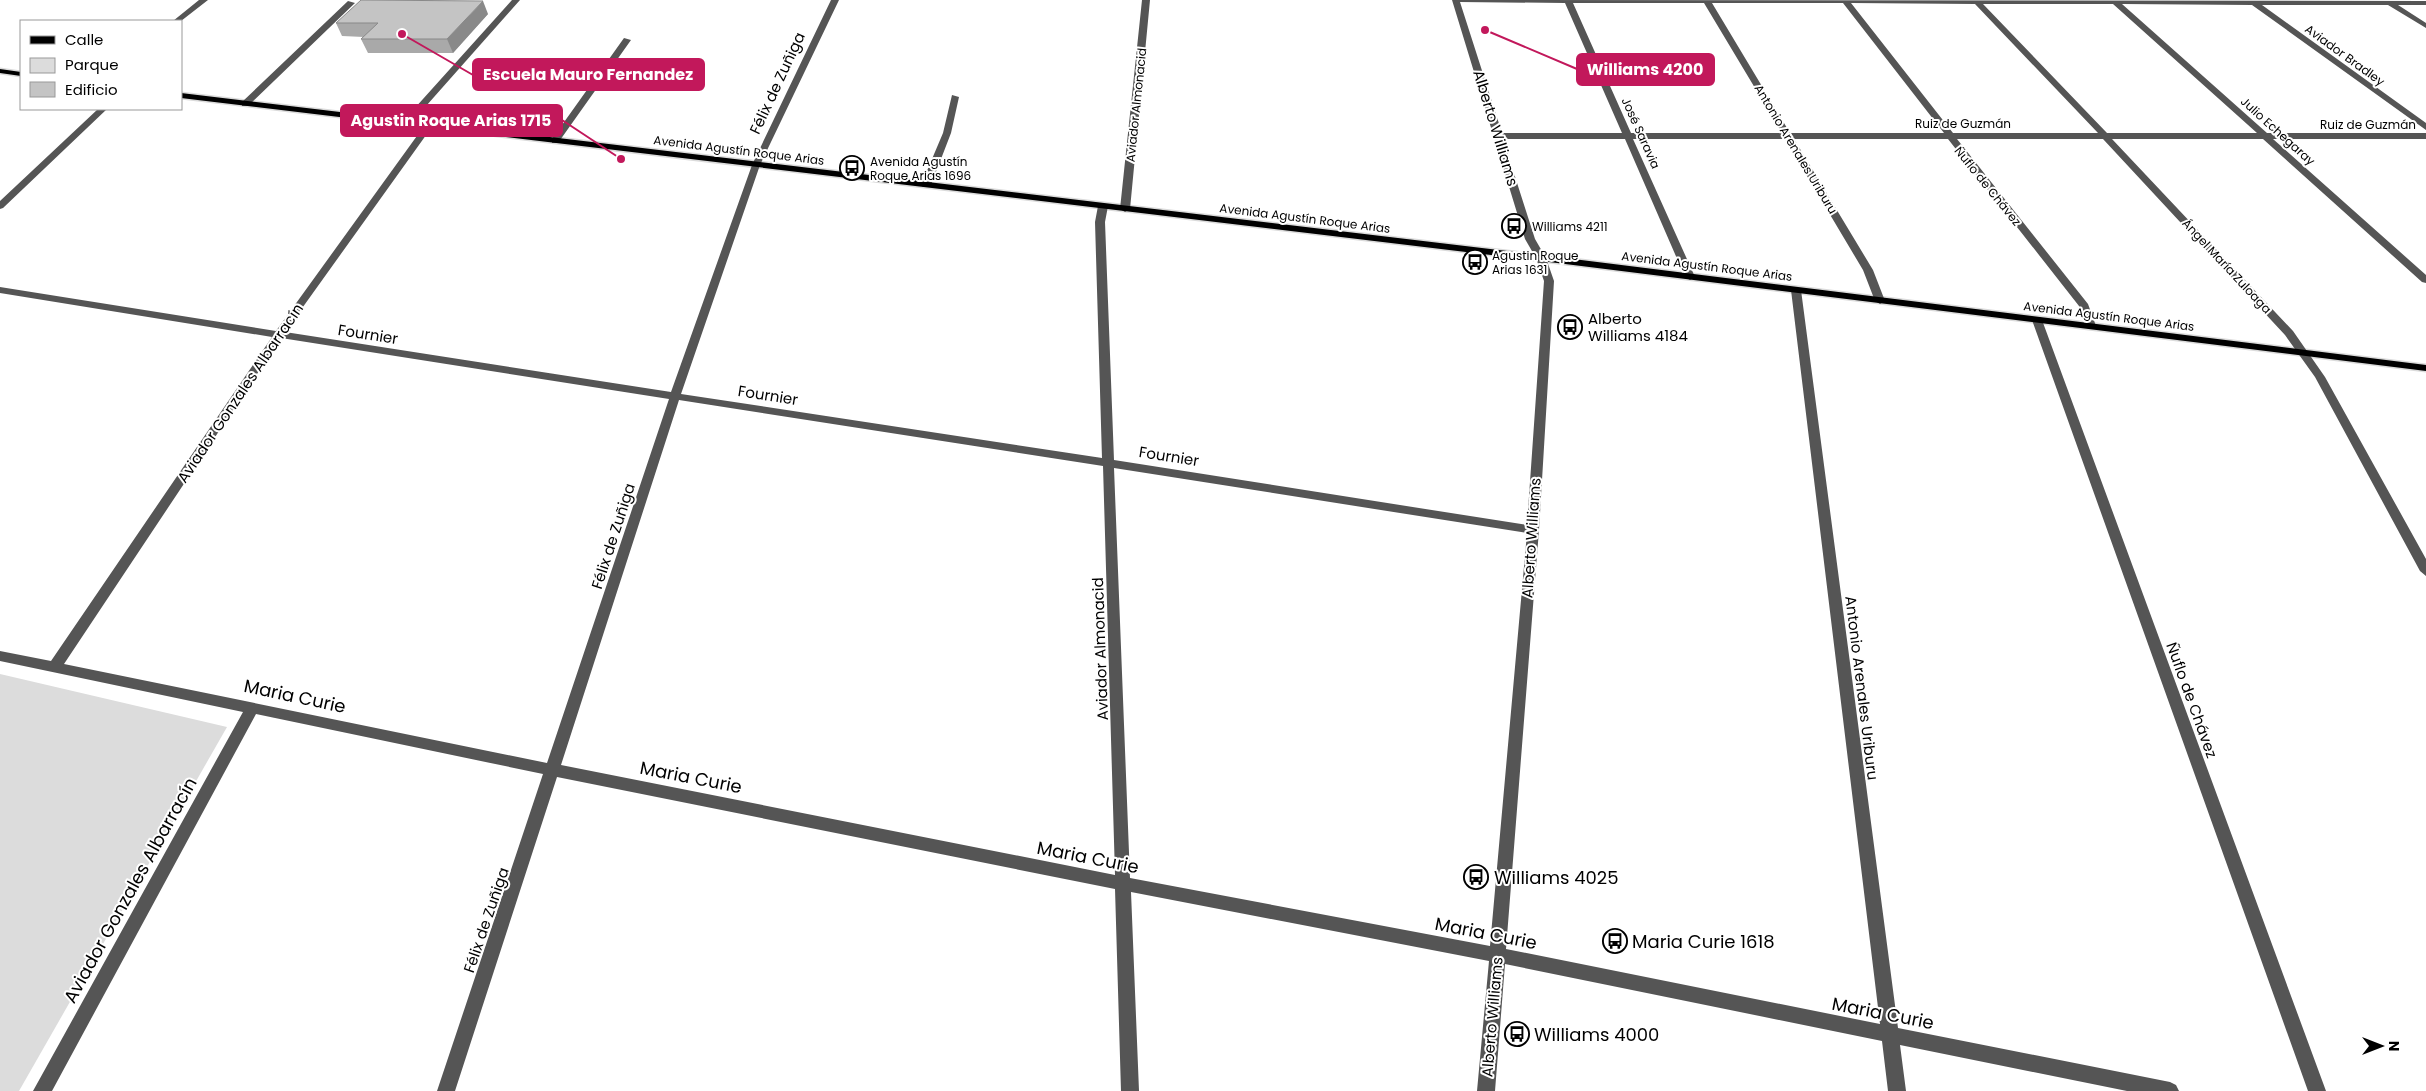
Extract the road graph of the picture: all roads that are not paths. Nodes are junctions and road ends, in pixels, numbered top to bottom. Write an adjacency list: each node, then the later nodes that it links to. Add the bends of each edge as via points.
1 (204, 0): 16 (street)
2 (516, 0): 25 (street)
3 (835, 0): 36 (street, Félix de Zuñiga)
4 (1146, 0): 40 (street, Aviador Almonacid)
5 (1456, 0): 30 (street, Alberto Williams)
6 (1462, 0): 7 (street)
7 (1568, 0): 8 (street); 28 (street, José Saravia)
8 (1706, 1): 9 (street); 29 (street, Antonio Arenales Uriburu)
9 (1844, 1): 10 (street); 31 (street, Ñuflo de Chávez)
10 (1976, 1): 11 (street); 32 (street, Ángel María Zuloaga)
11 (2115, 1): 12 (street); 33 (street, Julio Echegaray)
12 (2253, 1): 13 (street); 27 (street, Aviador Bradley)
13 (2388, 1): 15 (street); 17 (street)
14 (351, 3): 23 (street)
15 (2426, 3)
16 (178, 20)
17 (2426, 26)
18 (627, 40): 35 (street)
19 (0, 71): 20 (main road)
20 (20, 74)
21 (182, 95): 23 (main road, Avenida Agustín Roque Arias)
22 (955, 97): 37 (street, via 947,133)
23 (245, 104): 25 (main road, Avenida Agustín Roque Arias)
24 (102, 110): 38 (street)
25 (408, 122): 26 (main road, Avenida Agustín Roque Arias)
26 (430, 124): 35 (main road, Avenida Agustín Roque Arias); 49 (street, Aviador Gonzales Albarracín)
27 (2426, 127)
28 (1628, 135): 29 (street, Ruiz de Guzmán); 30 (street, Ruiz de Guzmán); 42 (street, José Saravia)
29 (1788, 135): 31 (street, Ruiz de Guzmán); 46 (street, Antonio Arenales Uriburu, via 1868,270)
30 (1499, 136): 41 (street, Alberto Williams, via 1530,239)
31 (1948, 136): 32 (street, Ruiz de Guzmán); 48 (street, Ñuflo de Chávez, via 2084,306)
32 (2105, 136): 33 (street, Ruiz de Guzmán); 50 (street, Ángel María Zuloaga, via 2289,333)
33 (2265, 136): 34 (street, Ruiz de Guzmán); 43 (street, Julio Echegaray)
34 (2426, 136)
35 (555, 142): 36 (main road, Avenida Agustín Roque Arias)
36 (756, 165): 37 (main road, Avenida Agustín Roque Arias); 52 (street, Félix de Zuñiga)
37 (926, 185): 39 (main road, Avenida Agustín Roque Arias)
38 (0, 206)
39 (1103, 206): 40 (main road, Avenida Agustín Roque Arias); 53 (street, Aviador Almonacid, via 1100,222)
40 (1125, 210): 41 (main road, Avenida Agustín Roque Arias)
41 (1541, 258): 42 (main road, Avenida Agustín Roque Arias); 54 (street, Alberto Williams, via 1549,281)
42 (1690, 277): 45 (main road, Avenida Agustín Roque Arias)
43 (2426, 280)
44 (0, 290): 49 (street, Fournier)
45 (1796, 290): 46 (main road, Avenida Agustín Roque Arias); 62 (street, Antonio Arenales Uriburu)
46 (1880, 301): 47 (main road, Avenida Agustín Roque Arias)
47 (2037, 320): 48 (main road, Avenida Agustín Roque Arias); 69 (street, Ñuflo de Chávez)
48 (2091, 326): 50 (main road, Avenida Agustín Roque Arias)
49 (278, 335): 52 (street, Fournier); 57 (street, Aviador Gonzales Albarracín)
50 (2302, 352): 51 (main road, Avenida Agustín Roque Arias); 55 (street, Ángel María Zuloaga, via 2320,377)
51 (2426, 368)
52 (675, 396): 53 (street, Fournier); 59 (street, Félix de Zuñiga)
53 (1109, 462): 54 (street, Fournier); 60 (street, Aviador Almonacid)
54 (1532, 530): 61 (street, Alberto Williams)
55 (2426, 571)
56 (0, 656): 57 (street, Maria Curie)
57 (55, 666): 58 (street, Maria Curie)
58 (253, 707): 59 (street, Maria Curie); 63 (street, Aviador Gonzales Albarracín)
59 (554, 770): 60 (street, Maria Curie); 64 (street, Félix de Zuñiga)
60 (1124, 884): 61 (street, Maria Curie); 65 (street, Aviador Almonacid)
61 (1497, 955): 62 (street, Maria Curie); 66 (street, Alberto Williams)
62 (1889, 1034): 67 (street, Antonio Arenales Uriburu); 68 (street, Maria Curie)
63 (42, 1091)
64 (446, 1091)
65 (1130, 1091)
66 (1486, 1091)
67 (1897, 1091)
68 (2170, 1091)
69 (2317, 1091)

